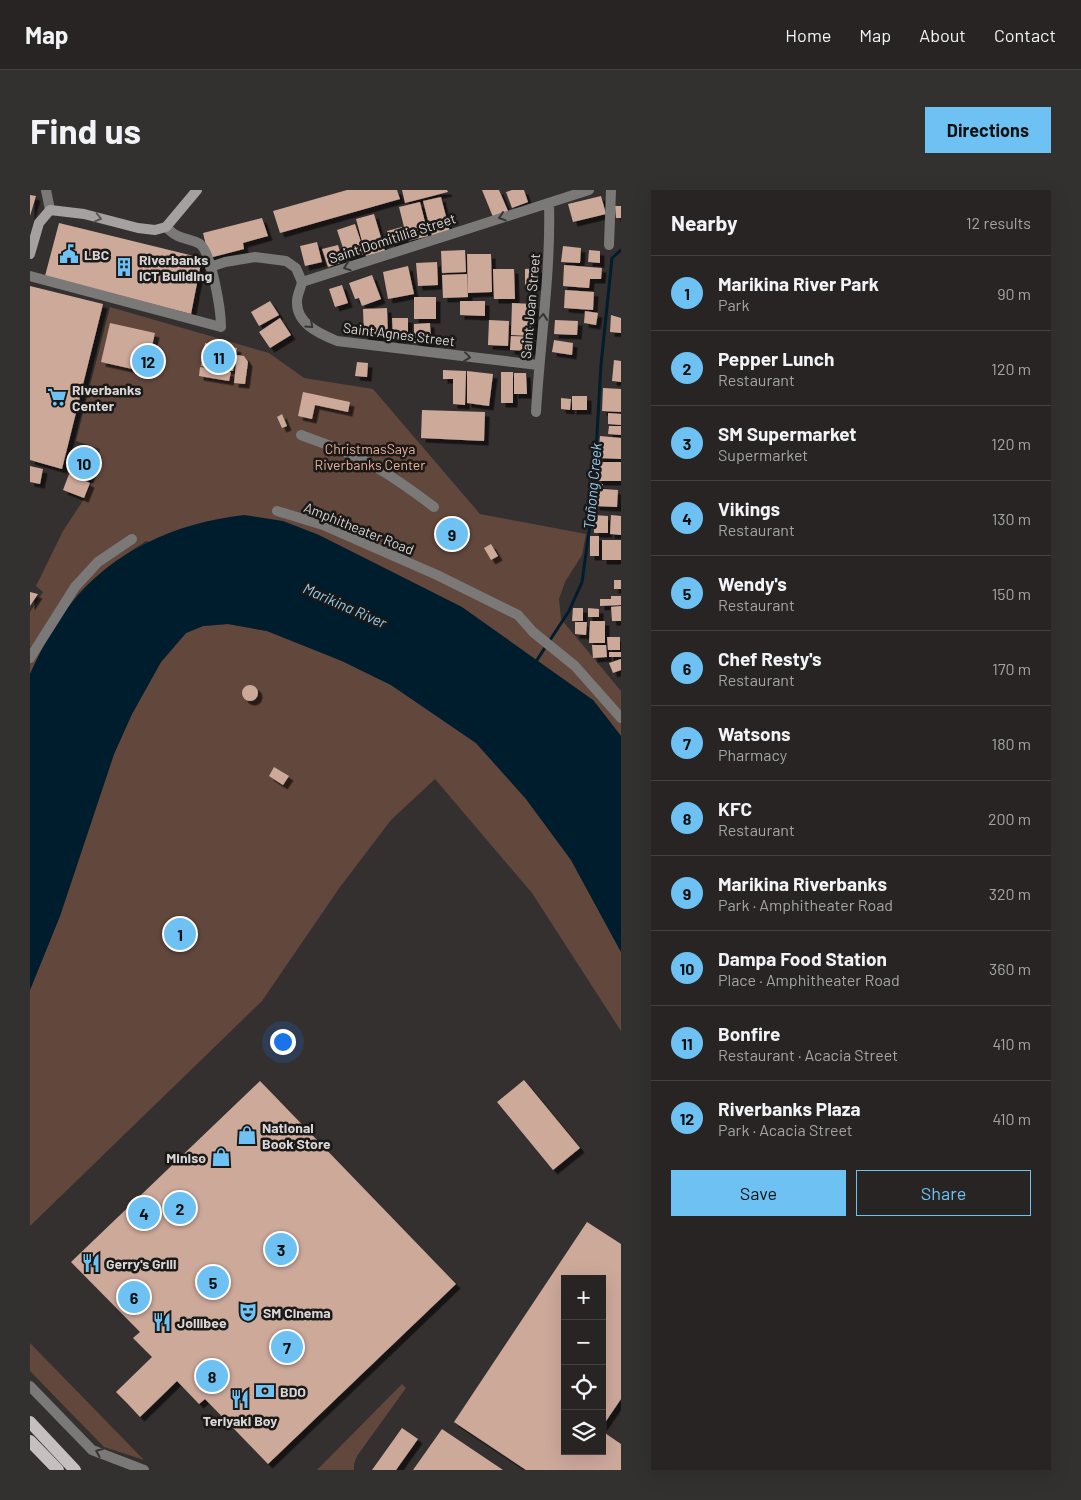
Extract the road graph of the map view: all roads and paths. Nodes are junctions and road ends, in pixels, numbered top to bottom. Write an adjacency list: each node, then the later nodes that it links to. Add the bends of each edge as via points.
1 (46, 190): 6 (street)
2 (197, 190): 7 (street)
3 (590, 190): 5 (street, Saint Domitillia Street)
4 (611, 190): 8 (street)
5 (549, 203): 12 (street, Saint Domitillia Street, one-way to 12); 13 (street, Saint Joan Street, one-way to 5, via 550,235)
6 (50, 210): 7 (street, one-way to 7, via 84,214 149,230); 9 (street, via 39,223)
7 (166, 226): 10 (street, via 177,236 199,243)
8 (609, 245)
9 (30, 254)
10 (210, 267): 11 (street, via 216,283 222,327); 12 (street, via 255,257 286,261 296,268)
11 (30, 276)
12 (302, 282): 13 (street, Saint Agnes Street, one-way to 13, via 297,302 300,316 320,334 337,341)
13 (538, 365): 14 (street, Saint Joan Street)
14 (536, 412)
15 (301, 435): 16 (street, via 368,462)
16 (434, 507)
17 (277, 511): 20 (street, Amphitheater Road, via 323,525 518,615 533,632 575,666)
18 (132, 539): 19 (street, via 98,562 75,587)
19 (30, 658)
20 (621, 718)
21 (30, 1386): 28 (street, one-way to 21, via 92,1450)
22 (30, 1422): 27 (main road)
23 (30, 1441): 26 (main road)
24 (30, 1447): 25 (street)
25 (50, 1470)
26 (58, 1470)
27 (75, 1470)
28 (144, 1470)

